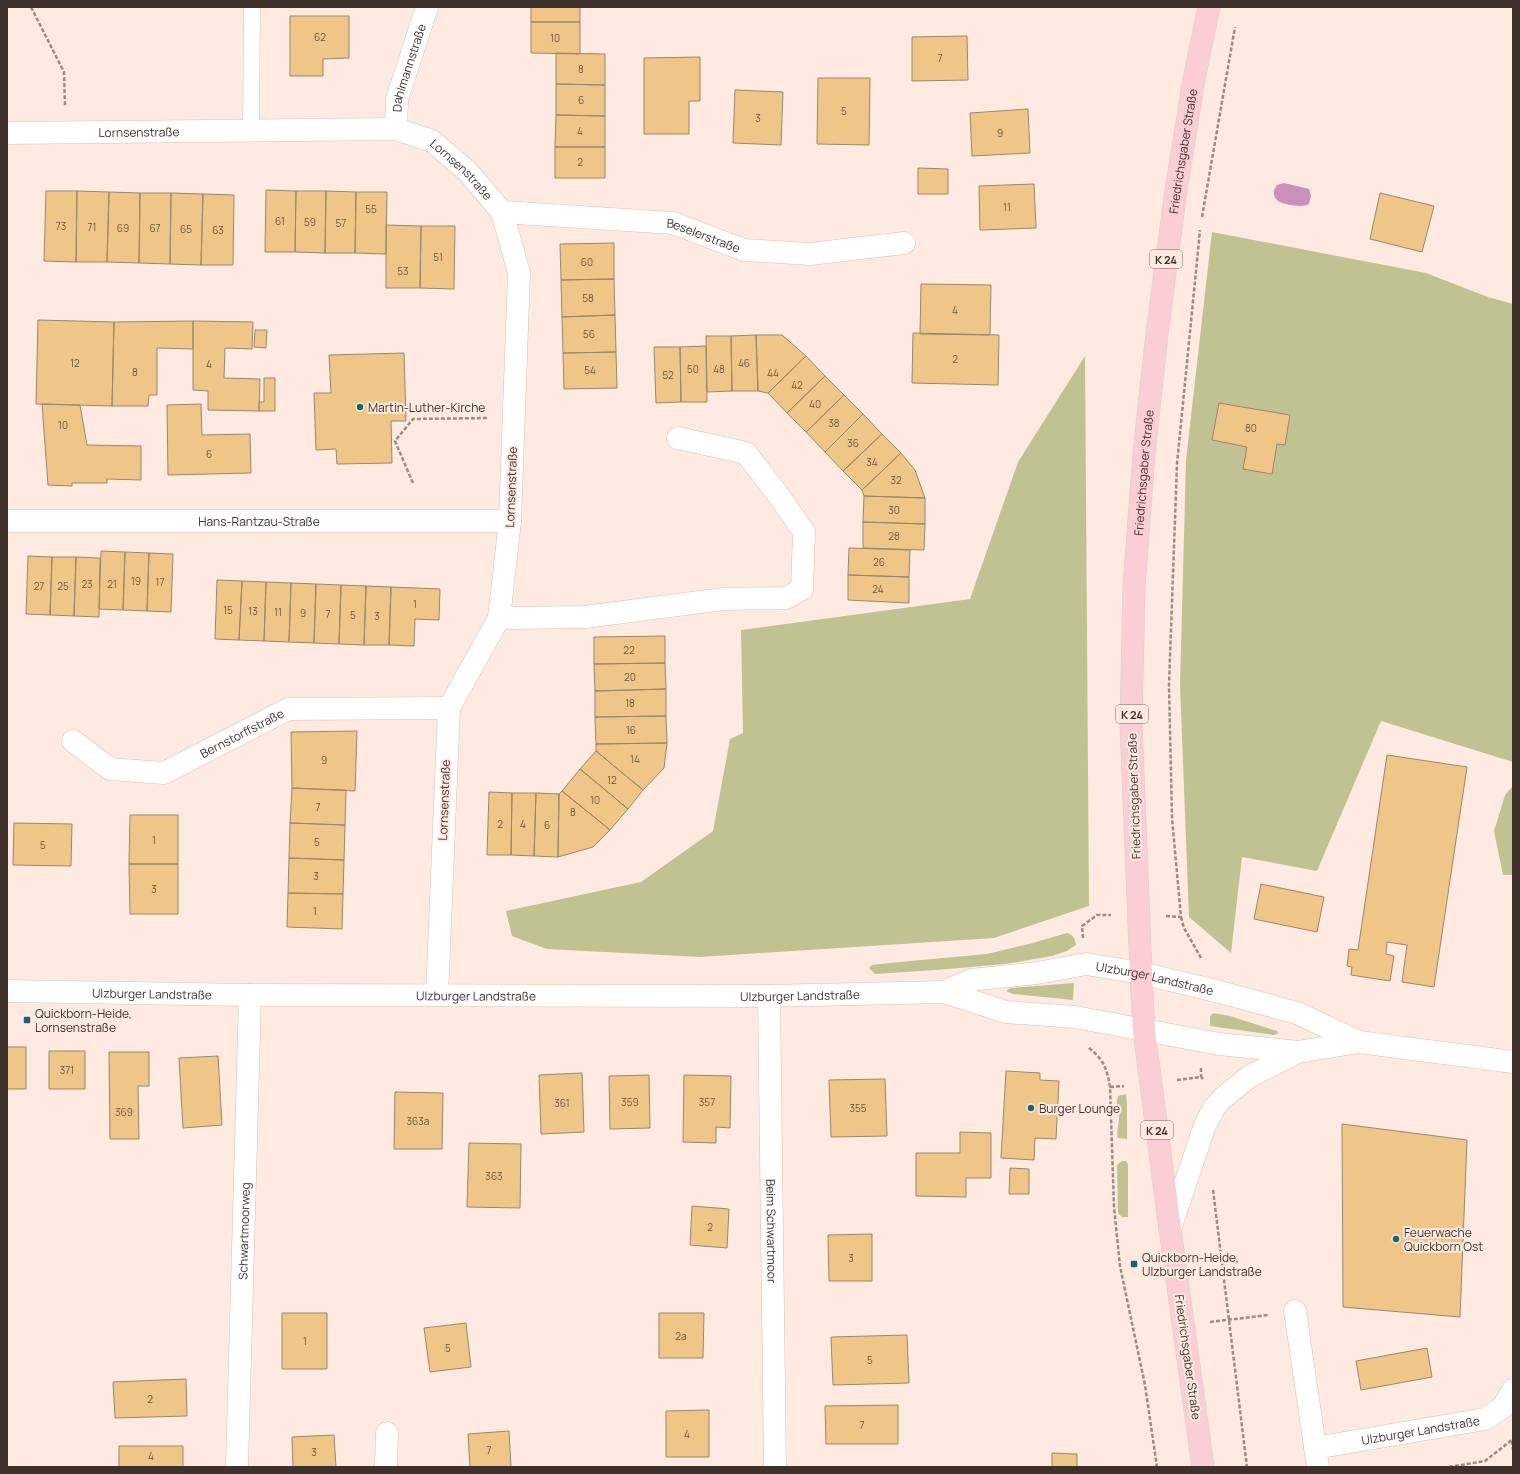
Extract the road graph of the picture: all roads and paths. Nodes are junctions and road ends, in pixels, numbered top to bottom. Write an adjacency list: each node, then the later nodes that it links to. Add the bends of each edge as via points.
1 (31, 7): 9 (path, via 64,72)
2 (252, 7): 7 (lane)
3 (427, 7): 6 (street, Dahlmannstraße, via 397,99)
4 (1209, 7): 20 (main road, Friedrichsgaber Straße / K 24, via 1194,79 1173,211 1144,452 1134,587 1131,725)
5 (1236, 22): 20 (path, via 1201,223 1177,464 1169,685 1172,818 1181,917)
6 (396, 129): 7 (street, Lornsenstraße); 10 (street, Lornsenstraße, via 432,141 468,172)
7 (251, 131): 9 (street, Lornsenstraße)
8 (7, 133): 9 (street, Lornsenstraße)
9 (65, 133)
10 (502, 212): 11 (street, Beselerstraße, via 673,223 744,250 810,254); 12 (street, Lornsenstraße, via 519,273)
11 (904, 243)
12 (514, 417): 14 (path, via 413,419 395,441); 16 (street, Lornsenstraße)
13 (678, 438): 17 (street, via 746,453 804,532 802,589 786,598 722,599 585,617)
14 (413, 483)
15 (7, 521): 16 (street, Hans-Rantzau-Straße)
16 (510, 521): 17 (street, Lornsenstraße)
17 (499, 618): 18 (street, Lornsenstraße)
18 (449, 708): 19 (street, Bernstorffstraße, via 288,709 164,773 110,769); 26 (street, Lornsenstraße)
19 (73, 741)
20 (1139, 915): 21 (path, via 1097,915 1082,926); 22 (main road, Friedrichsgaber Straße / K 24)
21 (1086, 964): 22 (street, Ulzburger Landstraße); 24 (street, Ulzburger Landstraße, via 1037,973 972,980)
22 (1141, 973): 29 (main road, Friedrichsgaber Straße / K 24); 30 (street, Ulzburger Landstraße, via 1297,1013)
23 (7, 991): 25 (street, Ulzburger Landstraße)
24 (944, 992): 27 (street, Ulzburger Landstraße); 28 (street, Ulzburger Landstraße, via 1006,1012)
25 (250, 995): 26 (street, Ulzburger Landstraße); 43 (street, Schwartmoorweg)
26 (437, 995): 27 (street, Ulzburger Landstraße)
27 (769, 996): 45 (street, Beim Schwartmoor)
28 (1084, 1019): 29 (street, Ulzburger Landstraße); 46 (path, via 1083,1044 1098,1055 1106,1068 1110,1087 1114,1207 1120,1266 1145,1385)
29 (1144, 1031): 31 (street, Ulzburger Landstraße, via 1219,1044); 34 (main road, Friedrichsgaber Straße / K 24)
30 (1359, 1042): 31 (street, Ulzburger Landstraße); 32 (street, Ulzburger Landstraße)
31 (1298, 1052): 34 (street, Ulzburger Landstraße, via 1250,1076 1214,1108 1205,1126)
32 (1513, 1062)
33 (1212, 1185): 36 (path)
34 (1170, 1229): 37 (main road, Friedrichsgaber Straße / K 24)
35 (1295, 1311): 36 (path); 42 (street, Ulzburger Landstraße)
36 (1229, 1320): 37 (path); 48 (path)
37 (1184, 1326): 47 (main road, Friedrichsgaber Straße / K 24)
38 (1513, 1390): 42 (street, Ulzburger Landstraße, via 1503,1407 1485,1419)
39 (387, 1433): 44 (street)
40 (1512, 1440): 41 (path); 49 (path, via 1485,1461)
41 (1513, 1450)
42 (1316, 1457)
43 (237, 1467)
44 (386, 1467)
45 (775, 1467)
46 (1157, 1467)
47 (1203, 1467)
48 (1247, 1467)
49 (1450, 1467)

